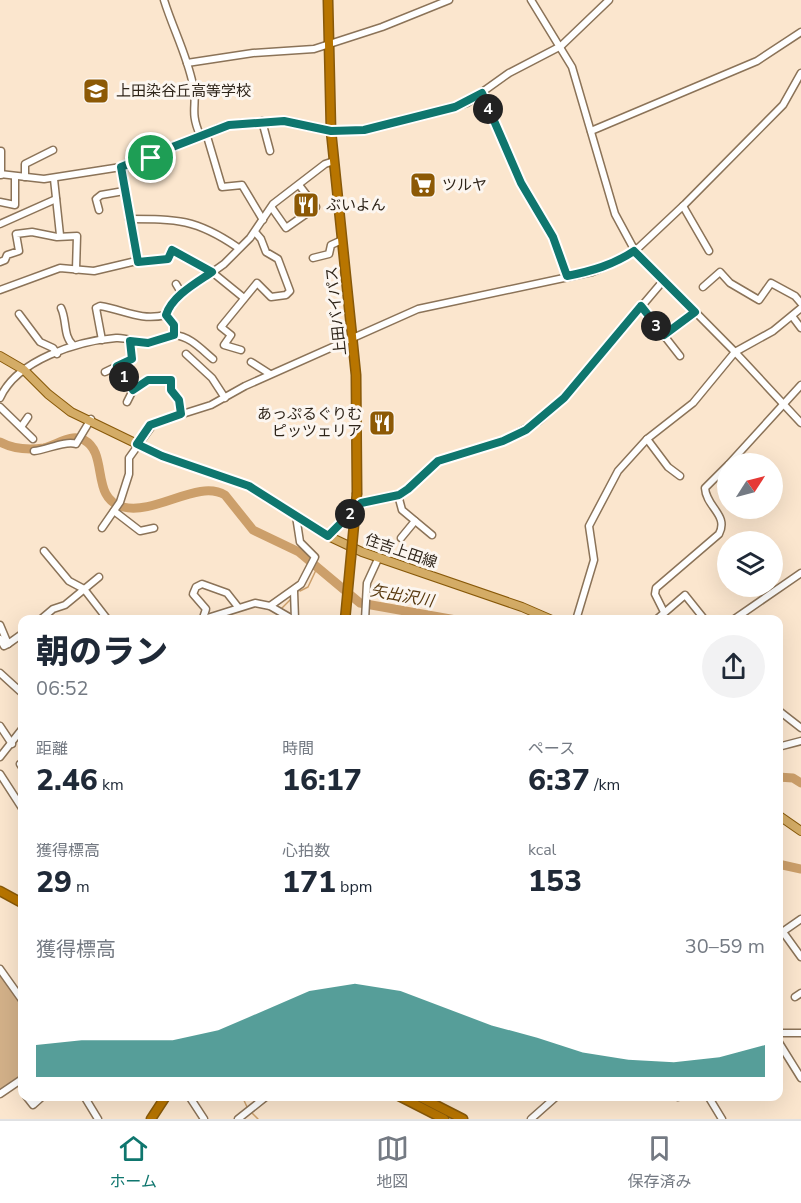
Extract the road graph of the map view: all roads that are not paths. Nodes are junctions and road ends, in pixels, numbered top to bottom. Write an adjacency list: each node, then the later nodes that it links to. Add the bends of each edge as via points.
1 (164, 0): 9 (street)
2 (328, 0): 7 (highway, 上田バイパス)
3 (449, 0): 7 (street, via 382,27)
4 (531, 0): 8 (street)
5 (609, 0): 8 (street)
6 (801, 32): 14 (street, via 757,60)
7 (328, 43): 9 (street, via 314,50 253,52); 13 (highway, 上田バイパス)
8 (561, 46): 11 (street, via 509,73); 14 (street, via 572,67)
9 (187, 63): 15 (street, via 194,87 193,119)
10 (801, 73): 29 (street, via 783,105)
11 (482, 93): 13 (street, via 455,107 364,130); 46 (street, via 521,183 553,237)
12 (262, 121): 13 (street, via 284,121); 15 (street, via 229,125); 18 (street)
13 (331, 131): 19 (highway, 上田バイパス)
14 (591, 131): 39 (street, via 615,214)
15 (203, 134): 20 (street); 33 (street, via 222,187 242,185)
16 (53, 150): 23 (street, via 25,164)
17 (1, 151): 21 (street)
18 (270, 151)
19 (334, 161): 25 (street); 37 (highway, 上田バイパス)
20 (121, 167): 24 (street); 26 (street)
21 (0, 175): 22 (street)
22 (15, 177): 23 (street); 28 (street, via 15,205)
23 (25, 177): 24 (street)
24 (54, 179): 27 (street)
25 (299, 184): 30 (street); 30 (street, via 316,207 286,228)
26 (124, 191): 31 (street, via 101,195 96,199); 32 (street)
27 (56, 199): 34 (street); 36 (street)
28 (0, 202)
29 (683, 206): 39 (street); 40 (street)
30 (272, 208): 33 (street)
31 (99, 210)
32 (129, 219): 38 (street, via 173,219 203,226); 43 (street)
33 (263, 220): 35 (street)
34 (0, 224)
35 (255, 232): 38 (street); 52 (street, via 266,252 278,259 290,291 271,297 257,283)
36 (60, 235): 42 (street, via 16,234 19,250); 44 (street, via 77,236)
37 (342, 240): 41 (street, via 331,244 329,254); 64 (highway, 上田バイパス)
38 (237, 248): 45 (street)
39 (634, 251): 46 (street, via 592,272); 47 (street)
40 (709, 251)
41 (314, 258)
42 (0, 262)
43 (138, 262): 44 (street, via 94,271); 45 (street, via 168,259 172,250)
44 (76, 270): 50 (street, via 60,268)
45 (212, 272): 51 (street); 52 (street)
46 (567, 276): 64 (street, via 418,309)
47 (663, 281): 54 (street); 57 (street)
48 (176, 284): 51 (street)
49 (703, 287): 53 (street, via 720,272 730,283 759,300 771,284)
50 (0, 290)
51 (182, 294): 59 (street)
52 (244, 298): 68 (street, via 221,327 231,335 224,345)
53 (801, 303)
54 (641, 306): 63 (street); 99 (street, via 564,398 538,421 503,441 438,461)
55 (801, 308): 60 (street)
56 (61, 309): 67 (street)
57 (695, 312): 63 (street); 69 (street)
58 (19, 314): 70 (street, via 40,342)
59 (166, 315): 62 (street, via 174,325); 65 (street, via 150,319 100,306 96,308)
60 (792, 316): 61 (street); 69 (street)
61 (801, 328)
62 (174, 335): 66 (street, via 148,343); 74 (street, via 190,340)
63 (664, 335): 73 (street)
64 (353, 339): 79 (street); 125 (highway, 上田バイパス, bridge, via 357,493)
65 (102, 340): 66 (street, via 118,337); 67 (street)
66 (130, 341): 76 (street, via 132,359)
67 (73, 345): 70 (street)
68 (241, 350)
69 (735, 351): 85 (street); 92 (street, via 693,403)
70 (57, 354): 77 (street)
71 (186, 354): 83 (street, via 212,378)
72 (0, 356): 77 (main road, 住吉上田線)
73 (680, 356)
74 (213, 359)
75 (251, 362): 79 (street)
76 (117, 366): 78 (street); 81 (street)
77 (24, 370): 82 (street, via 9,381); 89 (main road, 住吉上田線, via 71,411)
78 (105, 372)
79 (270, 374): 83 (street)
80 (801, 384): 85 (street)
81 (133, 390): 84 (street); 87 (street, via 148,380 171,380)
82 (1, 395)
83 (225, 398): 87 (street)
84 (127, 402)
85 (783, 404): 90 (street); 96 (street)
86 (0, 407): 91 (street)
87 (181, 414): 94 (street, via 150,425)
88 (28, 417): 91 (street)
89 (91, 419): 94 (main road, 住吉上田線); 95 (street, via 78,442)
90 (801, 423)
91 (21, 427): 93 (street)
92 (648, 439): 98 (street, via 668,467); 128 (street, via 616,475 589,526 594,560)
93 (33, 440)
94 (137, 444): 100 (street); 102 (main road, 住吉上田線, via 249,486)
95 (34, 451)
96 (738, 453)
97 (717, 475): 101 (street, via 705,488)
98 (681, 476)
99 (399, 495): 104 (street, via 402,510); 108 (street, via 361,503)
100 (114, 510): 105 (street); 106 (street, via 140,531)
101 (717, 513)
102 (296, 516): 108 (main road, 住吉上田線); 115 (street, via 297,535 315,557 306,578)
103 (721, 519): 118 (street, via 719,534 656,588)
104 (415, 521): 107 (street); 109 (street)
105 (102, 528)
106 (154, 528)
107 (432, 535)
108 (328, 536): 111 (main road, 住吉上田線)
109 (401, 538)
110 (44, 551): 114 (street, via 69,581)
111 (378, 559): 126 (street, via 367,583); 127 (main road, 住吉上田線)
112 (801, 573): 131 (street)
113 (99, 577): 114 (street)
114 (84, 589): 119 (street); 120 (street)
115 (294, 591): 116 (street); 124 (street)
116 (270, 606): 117 (street, via 255,603); 123 (street)
117 (238, 608): 121 (street, via 227,593 202,584 194,594 206,609); 122 (street)
118 (664, 612): 129 (street); 130 (street, via 685,595)
119 (47, 615)
120 (104, 615)
121 (204, 615)
122 (219, 615)
123 (285, 615)
124 (294, 615)
125 (345, 615)
126 (365, 615)
127 (540, 615)
128 (578, 615)
129 (661, 615)
130 (701, 615)
131 (740, 615)
132 (0, 626): 135 (street)
133 (18, 637): 135 (street)
134 (0, 639): 135 (street, via 4,646)
135 (8, 644)
136 (0, 673): 137 (street)
137 (18, 689)
138 (783, 714): 140 (street)
139 (0, 726): 143 (street)
140 (801, 728)
141 (18, 735): 143 (street)
142 (801, 741): 144 (street)
143 (12, 744): 145 (street)
144 (783, 746)
145 (0, 757)
146 (0, 774): 147 (street)
147 (18, 792)
148 (783, 818): 149 (main road)
149 (801, 831)
150 (0, 891): 151 (highway)
151 (18, 901)
152 (801, 919): 153 (street)
153 (783, 932)
154 (783, 935): 155 (street)
155 (801, 957)
156 (0, 969): 158 (street)
157 (801, 993): 159 (street)
158 (18, 994)
159 (795, 997)
160 (783, 1033): 161 (street)
161 (801, 1033)
162 (783, 1049): 163 (street)
163 (801, 1078)
164 (16, 1085): 165 (street); 166 (street)
165 (18, 1088)
166 (0, 1094)
167 (87, 1101): 175 (street)
168 (163, 1101): 176 (highway)
169 (192, 1101): 177 (street)
170 (259, 1101): 178 (street)
171 (409, 1101): 179 (highway)
172 (428, 1101): 180 (highway)
173 (551, 1101): 181 (street)
174 (711, 1101): 182 (street)
175 (98, 1119)
176 (151, 1119)
177 (204, 1119)
178 (238, 1119)
179 (444, 1119)
180 (463, 1119)
181 (531, 1119)
182 (722, 1119)

